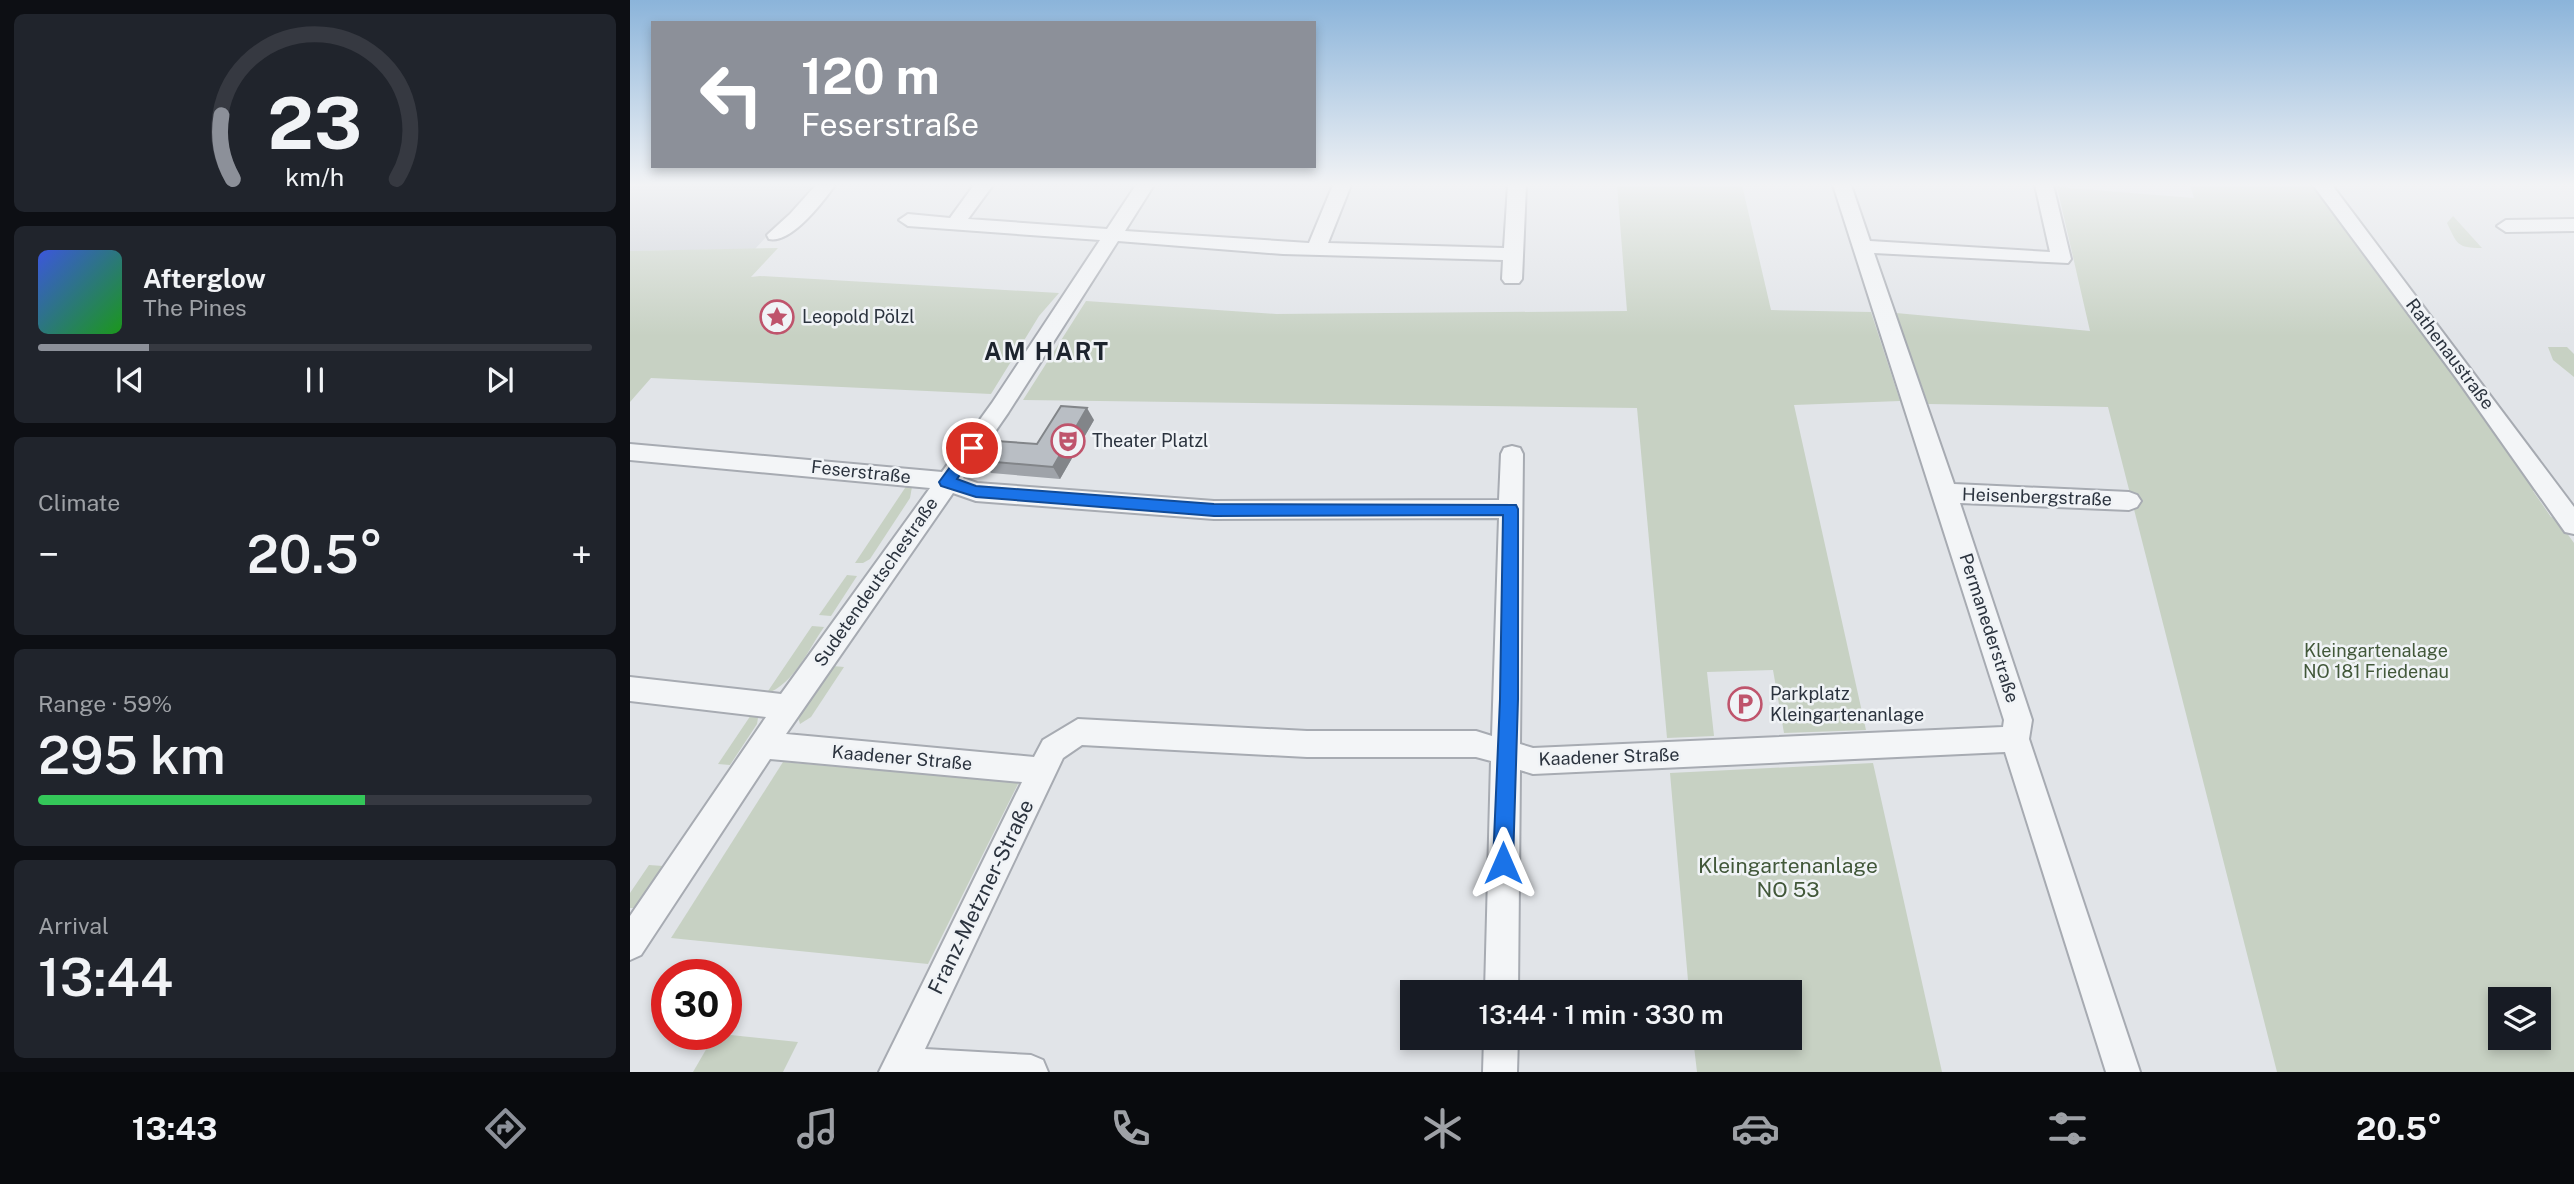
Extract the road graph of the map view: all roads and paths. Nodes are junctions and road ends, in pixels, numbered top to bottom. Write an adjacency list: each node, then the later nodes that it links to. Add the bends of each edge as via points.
1 (1100, 235): 7 (street)
2 (1322, 235): 9 (street)
3 (1516, 235): 10 (street)
4 (1858, 235): 8 (street, Permanederstraße)
5 (2055, 235): 8 (street, via 2061,259)
6 (2359, 235): 18 (street, Rathenaustraße)
7 (1112, 236): 9 (street); 14 (street, Sudetendeutschestraße)
8 (1862, 246): 15 (street, Permanederstraße)
9 (1316, 249): 10 (street)
10 (1515, 254): 11 (street)
11 (1512, 279)
12 (630, 452): 14 (street, Feserstraße)
13 (1512, 454): 17 (street)
14 (947, 482): 17 (street, Feserstraße, via 976,492 1214,510); 20 (street, Sudetendeutschestraße)
15 (1945, 494): 16 (street, Heisenbergstraße); 22 (street, Permanederstraße, via 2018,720)
16 (2129, 501)
17 (1511, 509): 24 (street)
18 (2574, 525)
19 (630, 689): 20 (street)
20 (789, 707): 23 (street, Sudetendeutschestraße)
21 (1079, 732): 24 (street, Kaadener Straße, via 1307,744 1476,744); 25 (street, Franz-Metzner-Straße, via 1053,748)
22 (2015, 739): 24 (street, Kaadener Straße, via 1533,761); 32 (street, Permanederstraße)
23 (762, 745): 25 (street, Kaadener Straße); 26 (street, Sudetendeutschestraße)
24 (1507, 752): 27 (street)
25 (1042, 771): 29 (street, Franz-Metzner-Straße)
26 (630, 944)
27 (1501, 980)
28 (1501, 1050): 31 (street)
29 (898, 1069): 30 (street)
30 (1031, 1072)
31 (1500, 1072)
32 (2123, 1072)

